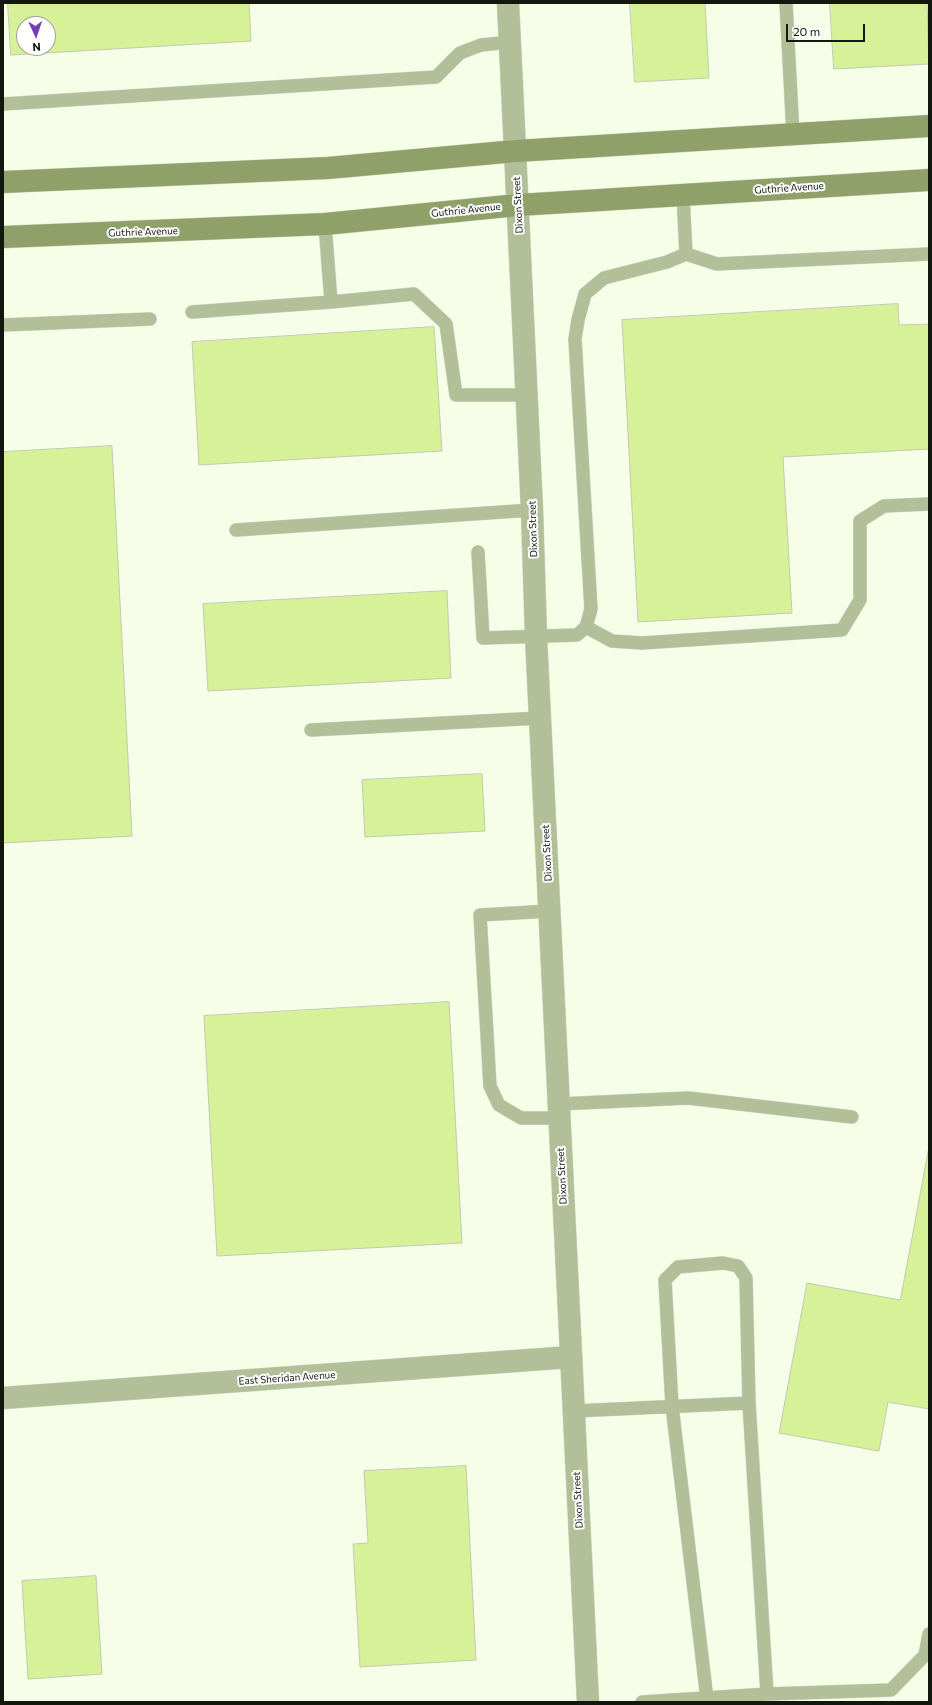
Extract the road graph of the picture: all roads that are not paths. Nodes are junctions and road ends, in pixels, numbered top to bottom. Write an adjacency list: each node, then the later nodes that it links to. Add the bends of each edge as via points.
1 (508, 3): 3 (street, Dixon Street)
2 (786, 3): 6 (lane)
3 (510, 42): 4 (lane, via 481,45 460,53 436,77); 7 (street, Dixon Street)
4 (3, 104)
5 (929, 126): 6 (main road)
6 (793, 135): 7 (main road)
7 (516, 151): 9 (main road, via 328,168); 11 (street, Dixon Street)
8 (929, 180): 10 (main road, Guthrie Avenue)
9 (3, 182)
10 (683, 195): 11 (main road, Guthrie Avenue); 14 (lane)
11 (518, 205): 12 (main road, Guthrie Avenue); 20 (street, Dixon Street)
12 (325, 224): 13 (main road, Guthrie Avenue); 16 (lane)
13 (3, 237)
14 (686, 254): 15 (lane, via 717,264); 25 (lane, via 667,262 604,278 585,294 578,320 575,339 591,609)
15 (929, 254)
16 (331, 302): 17 (lane); 20 (lane, via 414,294 446,324 456,395)
17 (192, 312)
18 (150, 319): 19 (lane)
19 (3, 325)
20 (527, 395): 22 (street, Dixon Street)
21 (929, 504): 25 (lane, via 884,506 860,521 860,600 842,630 642,643 612,641)
22 (532, 510): 23 (lane); 26 (street, Dixon Street)
23 (236, 530)
24 (478, 552): 26 (lane, via 483,638)
25 (586, 627): 26 (lane, via 577,635)
26 (536, 637): 27 (street, Dixon Street)
27 (540, 718): 28 (lane); 29 (street, Dixon Street)
28 (310, 730)
29 (550, 911): 30 (street, Dixon Street); 30 (lane, via 480,915 490,1086 499,1105 521,1118)
30 (559, 1111): 31 (lane, via 688,1098); 32 (street, Dixon Street)
31 (852, 1117)
32 (571, 1357): 33 (street, East Sheridan Avenue); 36 (street, Dixon Street)
33 (3, 1398)
34 (749, 1403): 35 (lane); 35 (lane, via 746,1278 738,1266 723,1263 678,1267 665,1280); 38 (lane)
35 (672, 1406): 36 (lane); 39 (lane)
36 (574, 1410): 40 (street, Dixon Street)
37 (929, 1634): 38 (lane, via 925,1654 891,1690)
38 (768, 1694): 39 (lane)
39 (707, 1699): 41 (lane)
40 (588, 1702)
41 (642, 1702)

